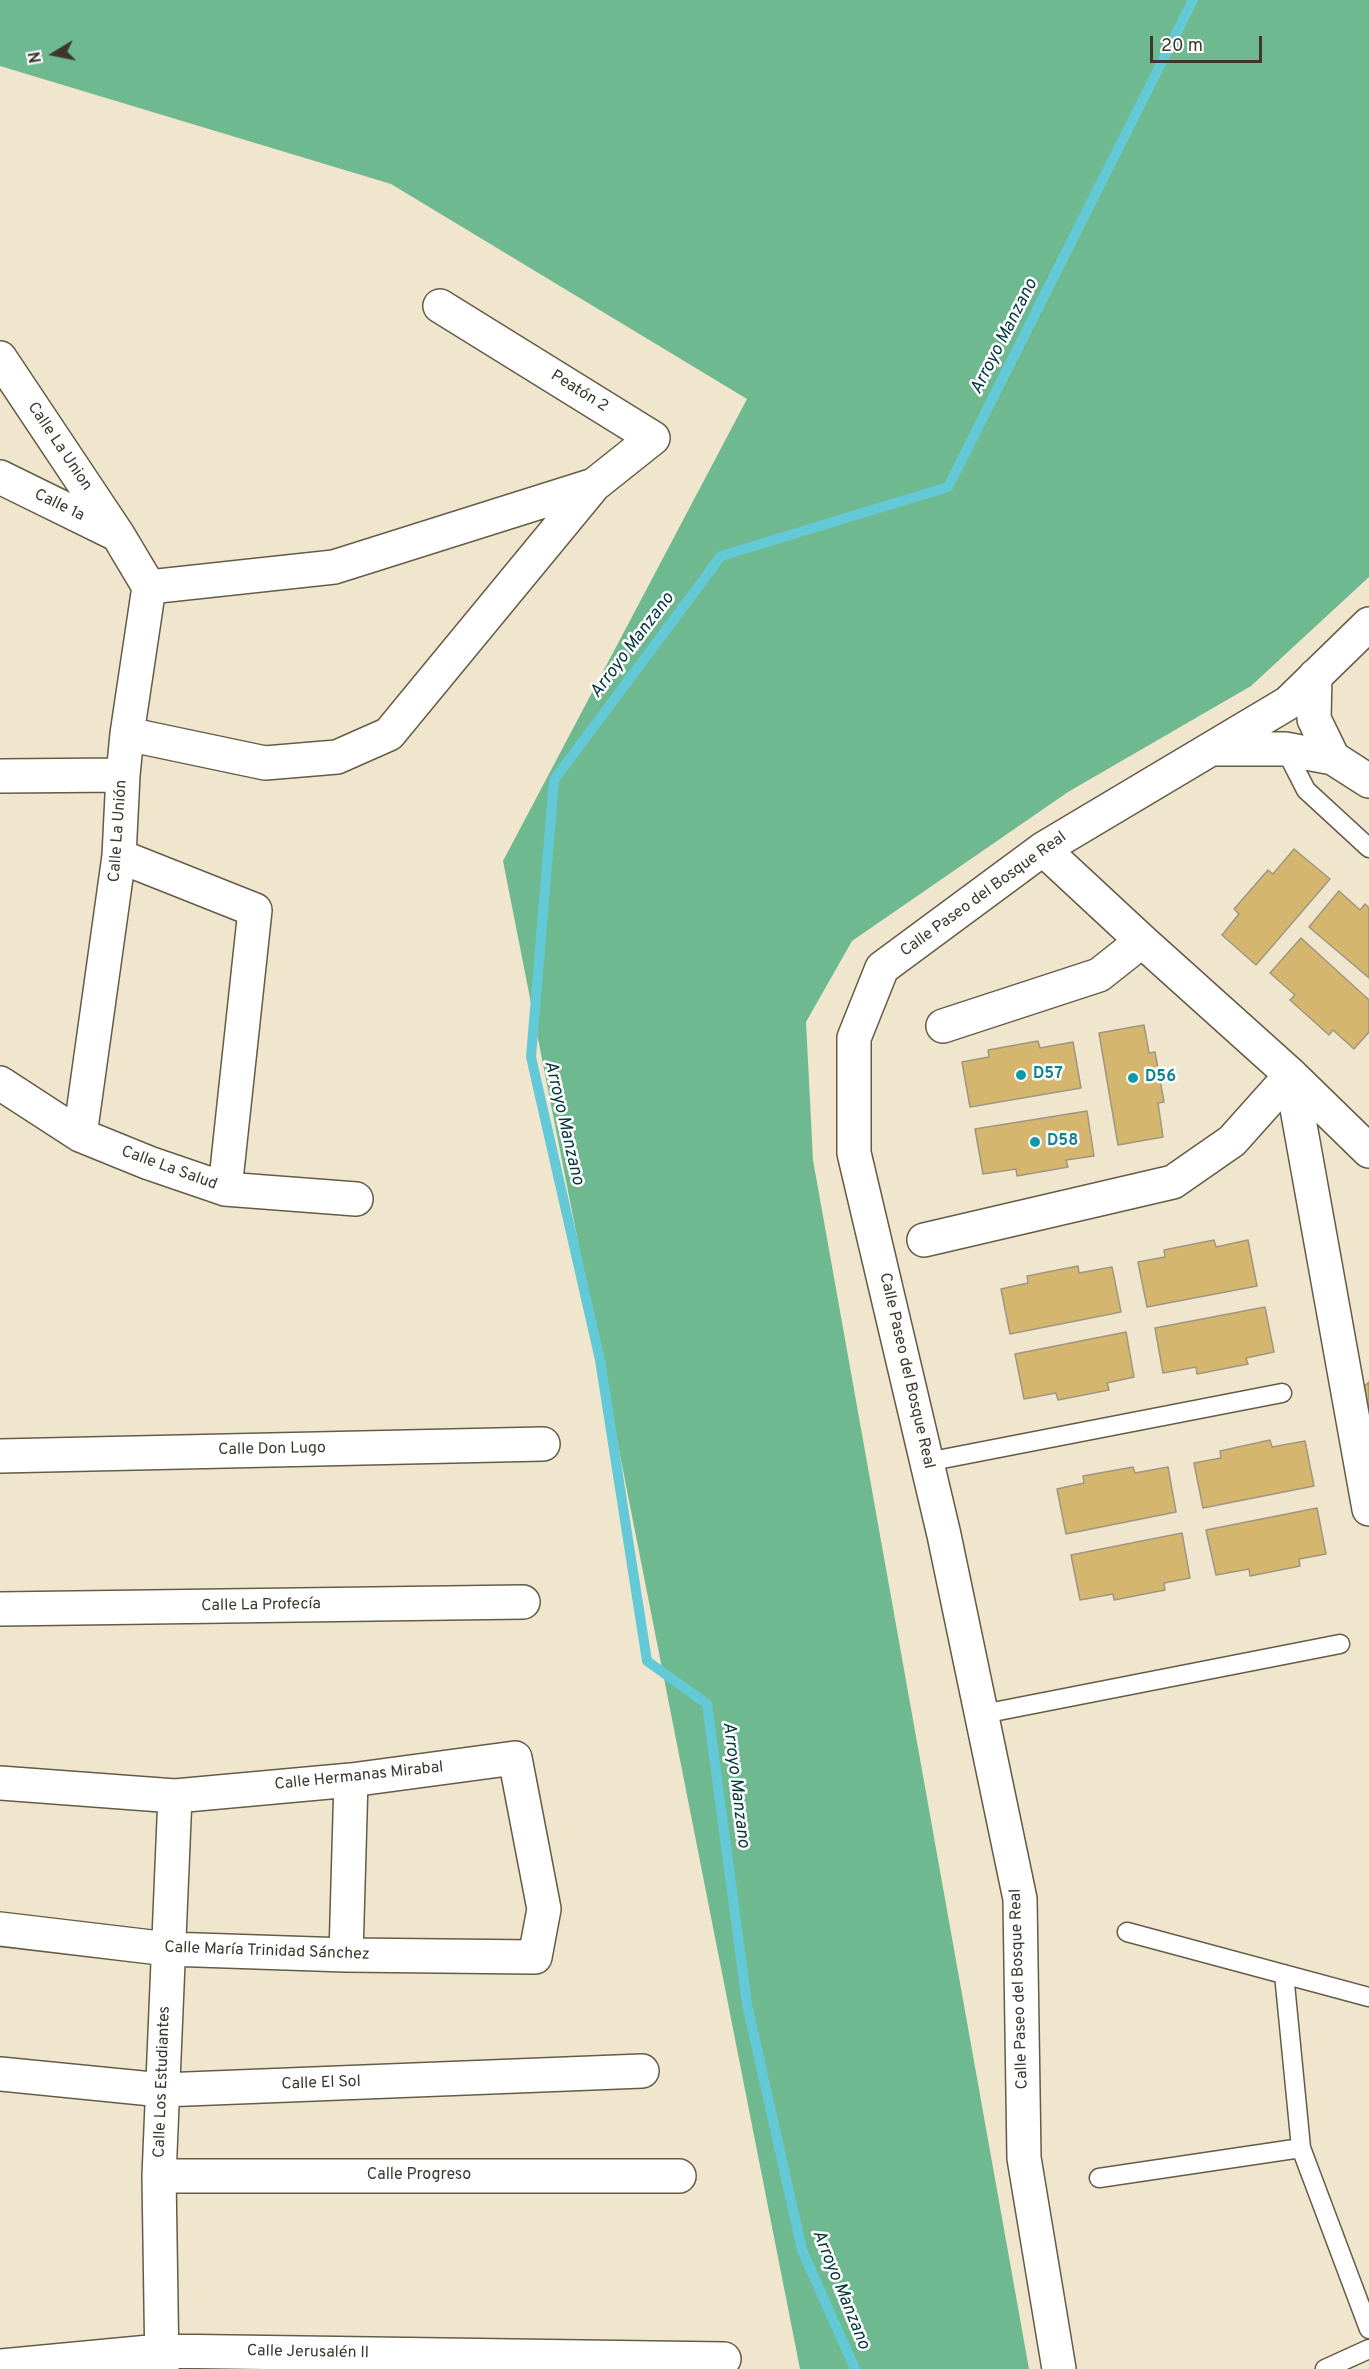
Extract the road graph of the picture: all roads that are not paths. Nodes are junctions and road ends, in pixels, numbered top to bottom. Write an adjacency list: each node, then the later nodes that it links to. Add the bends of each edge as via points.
1 (440, 306): 4 (street, Peatón 2, via 653,438)
2 (0, 358): 5 (street, Calle La Union)
3 (0, 477): 5 (street, Calle 1a)
4 (594, 485): 6 (street, via 334,567); 9 (street, via 389,734 337,757 265,763)
5 (118, 535): 6 (street)
6 (149, 586): 9 (street, Calle La Unión)
7 (1369, 624): 8 (street, Calle Paseo del Bosque Real)
8 (1315, 676): 10 (street, Calle Paseo del Bosque Real, via 1287,703); 12 (street, via 1314,719)
9 (127, 734): 13 (street, Calle La Unión)
10 (1211, 749): 11 (street); 17 (street, Calle Paseo del Bosque Real)
11 (1285, 749): 12 (street); 16 (lane, via 1306,790)
12 (1333, 758): 15 (street)
13 (123, 775): 14 (street); 18 (street, Calle La Unión)
14 (0, 776)
15 (1369, 781)
16 (1369, 848)
17 (1043, 849): 19 (street); 31 (street, Calle Paseo del Bosque Real, via 882,968 854,1038 854,1153)
18 (119, 856): 23 (street, Calle La Unión); 25 (street, via 255,910)
19 (1142, 941): 20 (street, via 1099,975); 21 (street)
20 (943, 1026)
21 (1291, 1074): 24 (street); 27 (street, via 1232,1141 1173,1182); 32 (street)
22 (0, 1083): 23 (street, Calle La Salud)
23 (80, 1135): 25 (street, Calle La Salud)
24 (1369, 1151)
25 (225, 1189): 26 (street, Calle La Salud)
26 (356, 1198)
27 (924, 1240)
28 (1282, 1393): 31 (lane)
29 (543, 1444): 30 (street, Calle Don Lugo)
30 (0, 1456)
31 (927, 1462): 36 (street, Calle Paseo del Bosque Real)
32 (1369, 1509)
33 (523, 1602): 34 (street, Calle La Profecía)
34 (0, 1609)
35 (1340, 1644): 36 (lane)
36 (983, 1714): 59 (street, Calle Paseo del Bosque Real, via 1020,1899 1024,2158)
37 (351, 1780): 39 (street, Calle Hermanas Mirabal); 43 (street); 44 (street, Calle Hermanas Mirabal, via 515,1758 544,1909)
38 (0, 1783): 39 (street, Calle Hermanas Mirabal)
39 (175, 1796): 42 (street, Calle Los Estudiantes)
40 (0, 1929): 42 (street, Calle María Trinidad Sánchez)
41 (1127, 1932): 45 (lane)
42 (168, 1949): 43 (street, Calle María Trinidad Sánchez); 49 (street, Calle Los Estudiantes)
43 (346, 1955): 44 (street, Calle María Trinidad Sánchez)
44 (535, 1957)
45 (1284, 1974): 46 (lane); 50 (lane)
46 (1369, 1997)
47 (642, 2071): 49 (street, Calle El Sol)
48 (0, 2074): 49 (street, Calle El Sol)
49 (162, 2090): 51 (street, Calle Los Estudiantes)
50 (1301, 2148): 53 (lane); 54 (lane)
51 (159, 2176): 52 (street, Calle Progreso); 57 (street, Calle Los Estudiantes)
52 (680, 2176)
53 (1099, 2178)
54 (1369, 2329)
55 (1369, 2349): 60 (lane)
56 (724, 2359): 57 (street, Calle Jerusalén II)
57 (161, 2360): 58 (street, Calle Jerusalén II)
58 (0, 2366)
59 (1059, 2369)
60 (1325, 2369)

